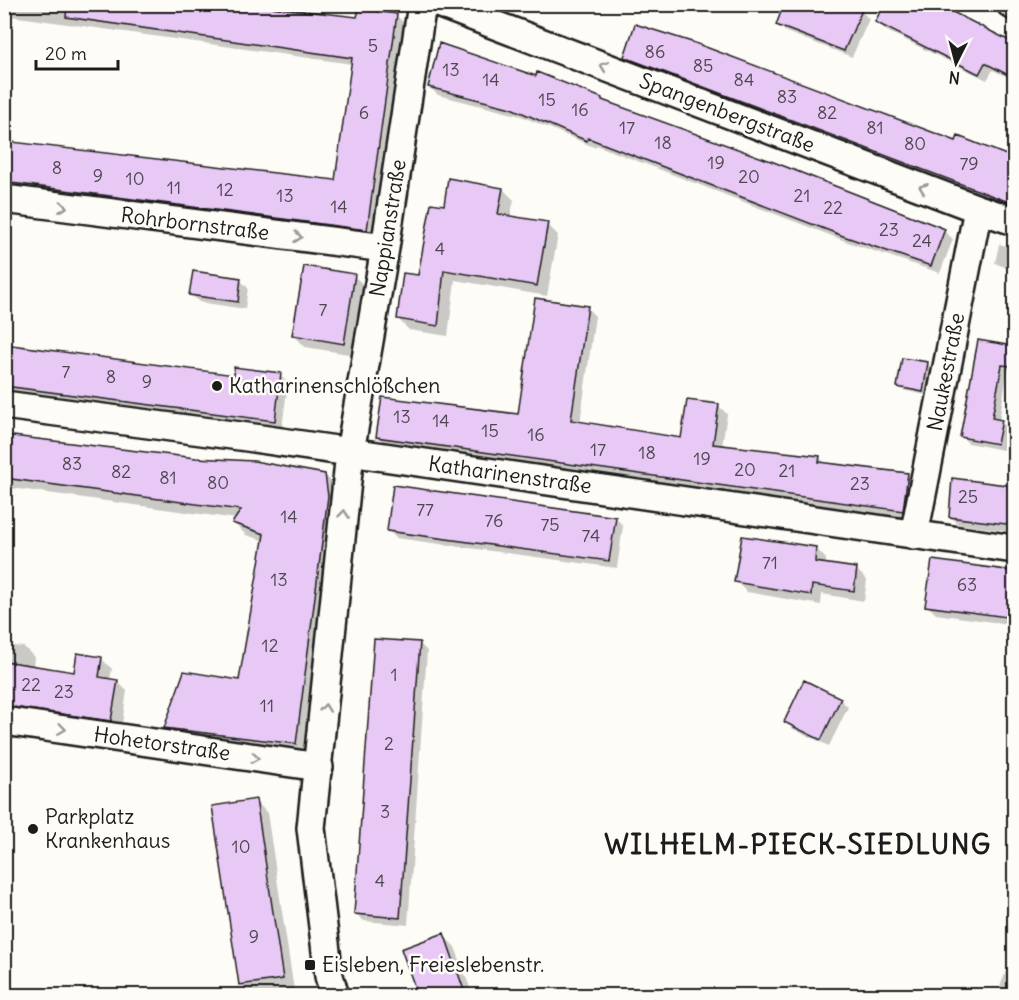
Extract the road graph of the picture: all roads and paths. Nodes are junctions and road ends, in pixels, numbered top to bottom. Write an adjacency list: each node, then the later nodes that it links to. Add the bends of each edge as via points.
1 (422, 4): 6 (street, Nappianstraße)
2 (440, 4): 4 (street, Spangenbergstraße, one-way to 2)
3 (4, 199): 6 (street, Rohrbornstraße, one-way to 6)
4 (978, 209): 5 (street, Spangenbergstraße); 9 (street, Naukestraße)
5 (1014, 220)
6 (385, 248): 8 (street, Nappianstraße)
7 (4, 405): 8 (street, Katharinenstraße)
8 (350, 452): 9 (street, Katharinenstraße); 12 (street, Nappianstraße, one-way to 8)
9 (914, 535): 10 (street, Katharinenstraße)
10 (1014, 549)
11 (4, 721): 12 (street, Hohetorstraße, one-way to 12)
12 (319, 767): 13 (street, Nappianstraße, via 311,828 329,976)
13 (335, 996)

